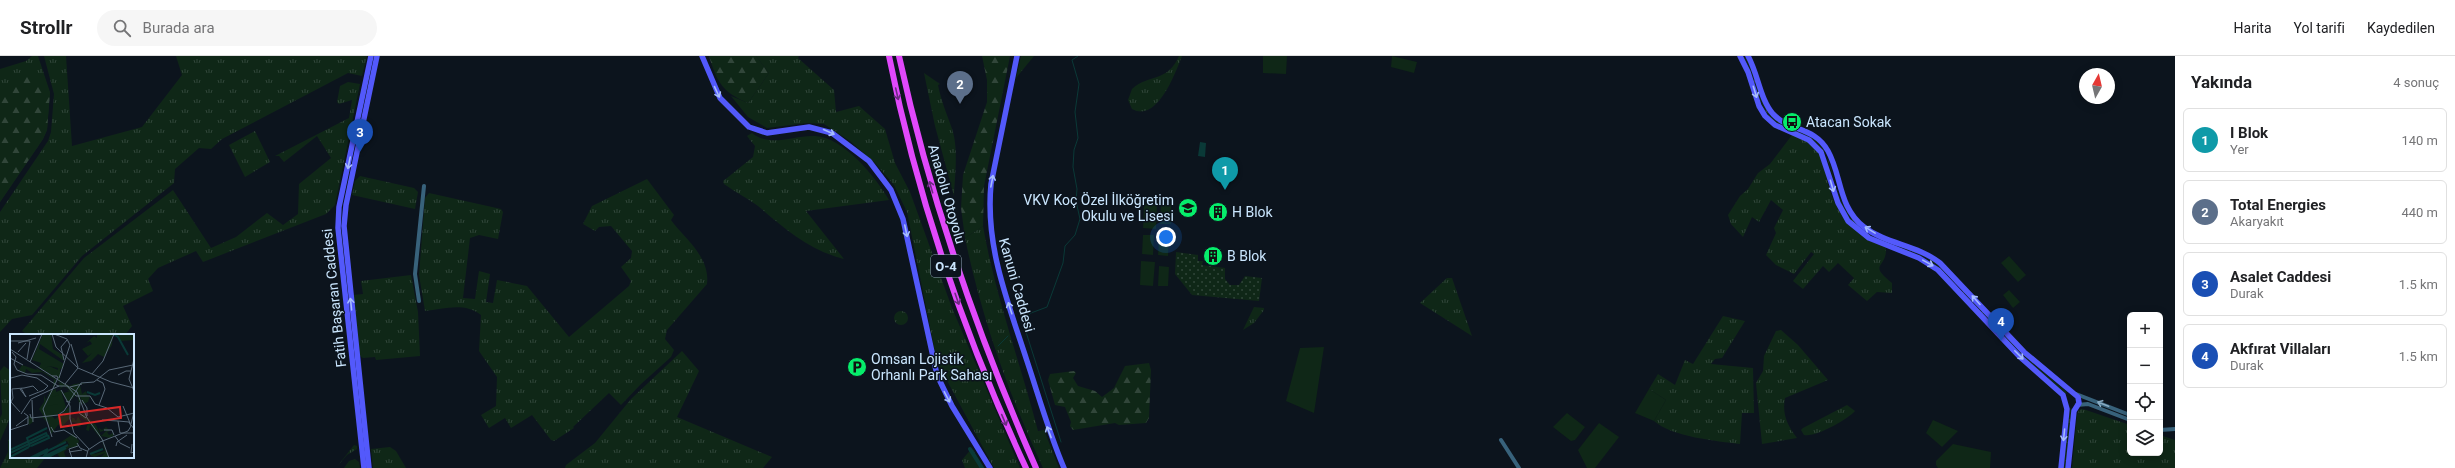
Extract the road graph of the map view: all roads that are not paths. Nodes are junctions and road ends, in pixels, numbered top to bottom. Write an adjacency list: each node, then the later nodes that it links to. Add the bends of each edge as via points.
1 (371, 56): 19 (main road, Fatih Başaran Caddesi, one-way to 19, via 338,228)
2 (377, 56): 20 (main road, Fatih Başaran Caddesi, one-way to 2, via 344,226 346,205)
3 (702, 56): 21 (main road, one-way to 21, via 720,98 749,127 767,133 809,127 832,133 869,161 891,190 903,219 937,375 952,406)
4 (889, 56): 22 (highway, Anadolu Otoyolu / O-4, one-way to 22, via 907,138 946,266 993,394)
5 (899, 56): 23 (highway, Anadolu Otoyolu / O-4, one-way to 5, via 1004,396 959,276 923,158)
6 (1017, 56): 24 (main road, Kanuni Caddesi, one-way to 6, via 1047,428 992,247 989,204 991,184)
7 (1740, 56): 12 (main road, one-way to 12, via 1765,116 1775,125 1809,140 1821,152 1838,203 1848,221 1869,238 1919,258 1938,270 2021,358 2060,392)
8 (1748, 56): 11 (main road, one-way to 8, via 2024,352 1940,263 1917,250 1874,233 1856,220 1842,197 1828,151 1812,133 1786,123 1774,115 1767,106)
9 (424, 186): 10 (street, via 415,274)
10 (419, 301)
11 (2075, 394): 12 (main road, via 2067,396); 13 (main road, via 2079,400); 14 (street, one-way to 11)
12 (2067, 403): 13 (main road); 26 (main road, one-way to 26)
13 (2076, 406): 15 (street, via 2088,404); 27 (main road)
14 (2127, 414)
15 (2127, 419)
16 (2175, 429): 17 (street)
17 (2163, 430)
18 (1501, 440): 25 (street)
19 (364, 468)
20 (369, 468)
21 (990, 468)
22 (1026, 468)
23 (1036, 468)
24 (1064, 468)
25 (1519, 468)
26 (2061, 468)
27 (2068, 468)

